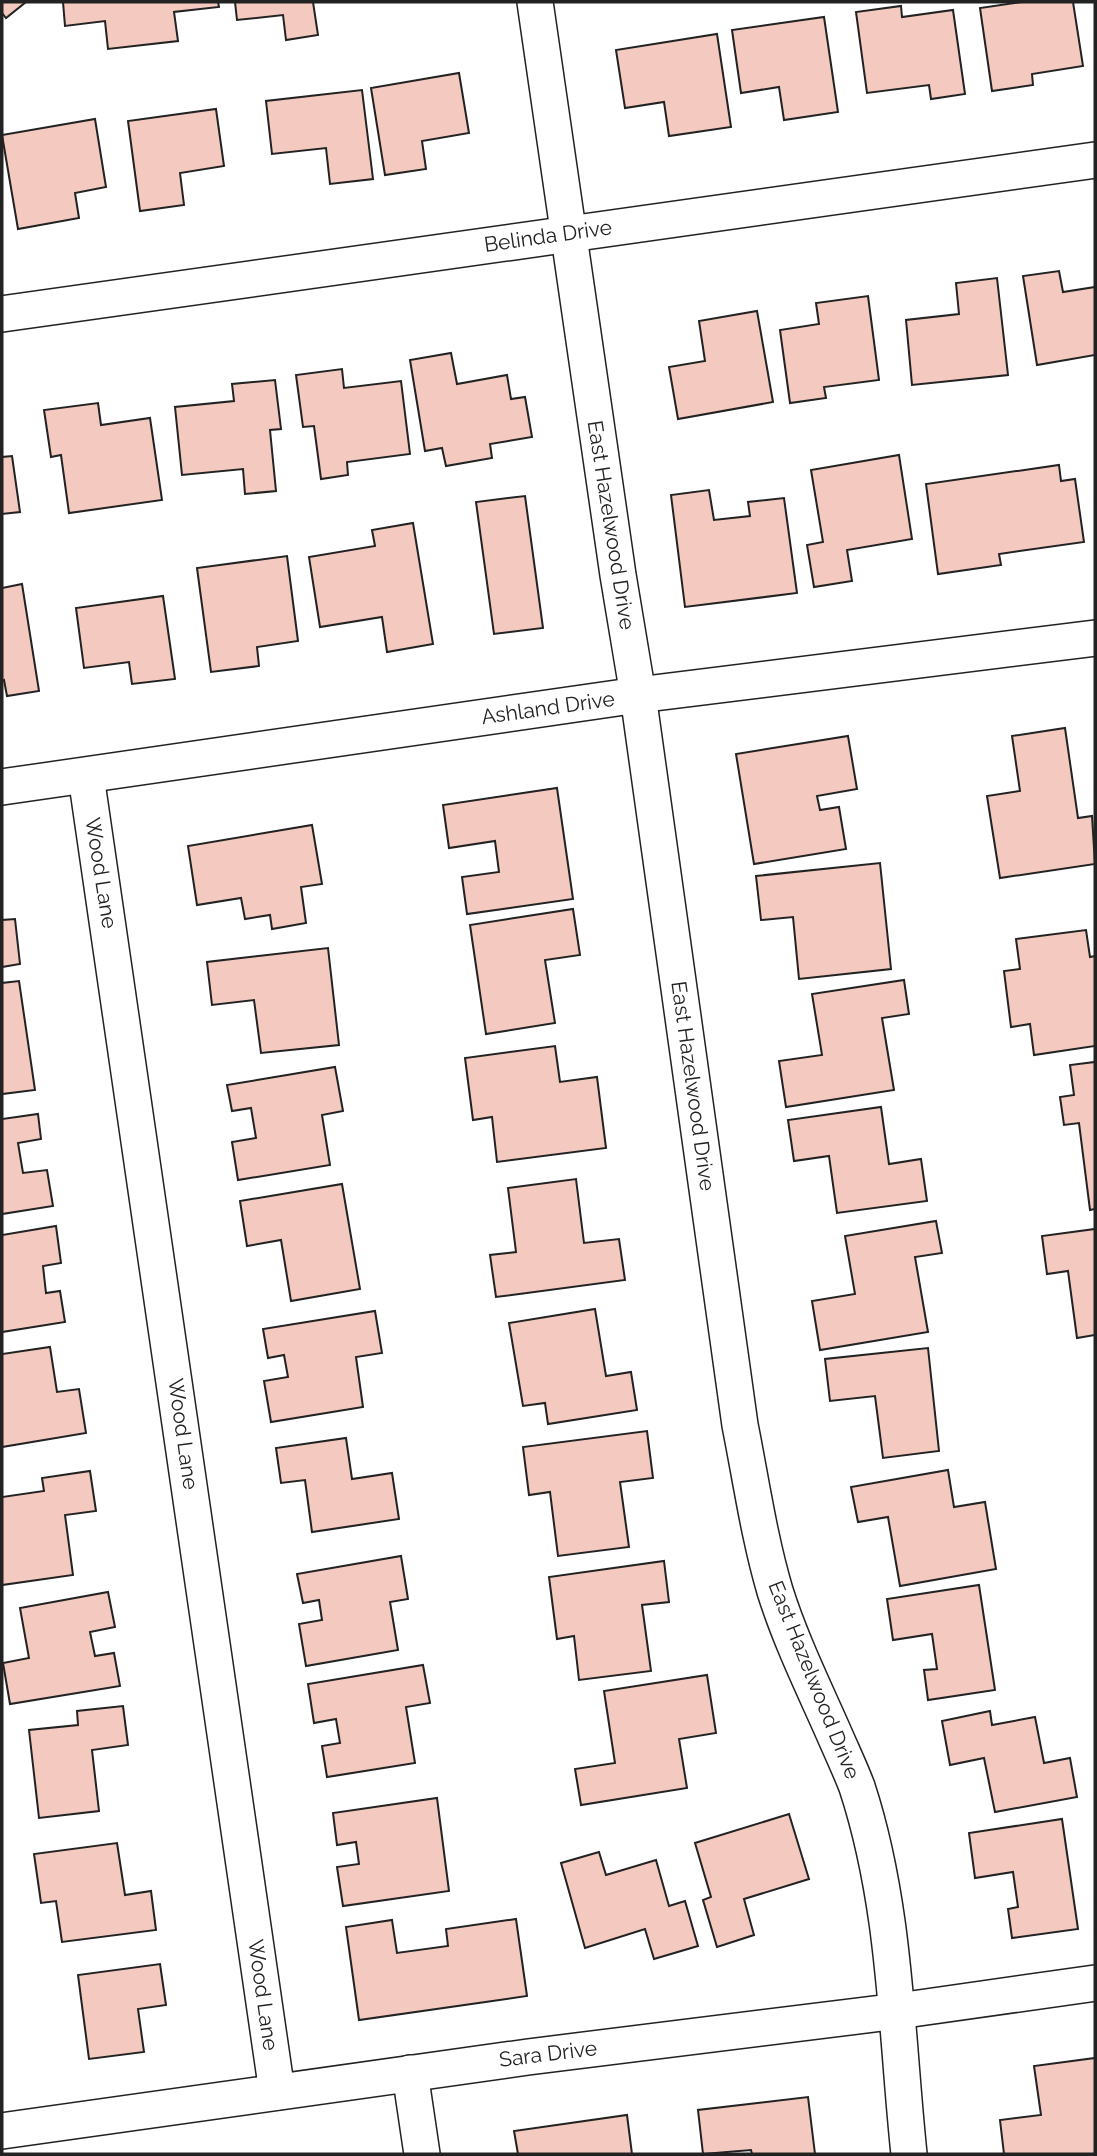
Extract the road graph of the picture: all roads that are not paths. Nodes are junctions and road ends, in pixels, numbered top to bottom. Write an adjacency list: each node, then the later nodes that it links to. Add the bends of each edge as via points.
1 (535, 2): 3 (street, East Hazelwood Drive)
2 (1095, 160): 3 (street, Belinda Drive)
3 (567, 234): 4 (street, Belinda Drive); 6 (street, East Hazelwood Drive)
4 (2, 314)
5 (1095, 638): 6 (street, Ashland Drive)
6 (638, 695): 7 (street, Ashland Drive); 10 (street, East Hazelwood Drive, via 740,1425 775,1590 856,1786 876,1860)
7 (86, 776): 8 (street, Ashland Drive); 12 (street, Wood Lane)
8 (2, 788)
9 (1095, 1983): 10 (street, Sara Drive)
10 (898, 2011): 11 (street, Sara Drive); 15 (street, East Hazelwood Drive)
11 (410, 2073): 12 (street, Sara Drive); 14 (street)
12 (277, 2092): 13 (street, Sara Drive)
13 (2, 2131)
14 (422, 2154)
15 (909, 2154)

